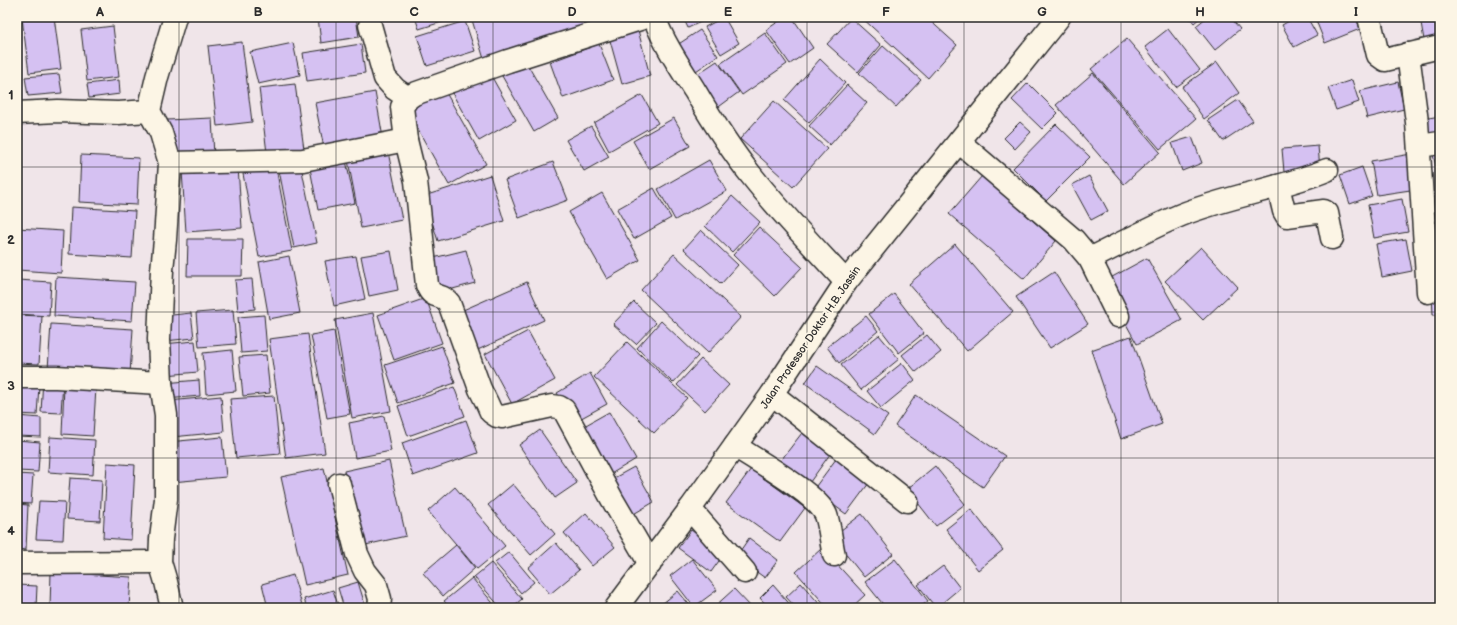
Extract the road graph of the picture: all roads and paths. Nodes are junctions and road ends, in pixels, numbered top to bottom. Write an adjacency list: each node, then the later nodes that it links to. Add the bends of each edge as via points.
1 (175, 17): 10 (main road)
2 (646, 17): 9 (main road, via 427,89)
3 (654, 17): 21 (main road, via 677,62 750,174)
4 (1059, 17): 13 (main road, Jalan Professor Doktor H.B. Jassin)
5 (1368, 17): 8 (main road, via 1378,54 1385,60)
6 (370, 25): 9 (main road, via 385,78)
7 (1440, 47): 8 (main road)
8 (1408, 54): 15 (main road)
9 (408, 98): 12 (main road, via 402,107)
10 (149, 111): 11 (main road); 16 (main road, via 161,133)
11 (17, 113)
12 (406, 140): 16 (main road, via 304,160); 34 (main road, via 416,181 427,285 431,292 445,298 449,303 491,412 502,417 552,406 564,410)
13 (959, 142): 20 (main road, via 1069,234); 21 (main road, Jalan Professor Doktor H.B. Jassin)
14 (1440, 143): 15 (main road)
15 (1419, 146): 22 (main road)
16 (170, 163): 25 (main road, via 158,339)
17 (1327, 170): 18 (main road)
18 (1278, 186): 19 (main road, via 1287,216 1324,211 1327,213); 20 (main road, via 1181,215)
19 (1332, 238)
20 (1090, 259): 23 (main road)
21 (846, 282): 26 (main road, Jalan Professor Doktor H.B. Jassin)
22 (1428, 292)
23 (1118, 316)
24 (17, 377): 25 (main road)
25 (161, 383): 32 (main road, via 166,415 166,499)
26 (772, 394): 27 (main road, Jalan Professor Doktor H.B. Jassin); 29 (main road)
27 (735, 446): 30 (main road, Jalan Professor Doktor H.B. Jassin); 31 (main road, via 808,494 821,507 826,516)
28 (339, 484): 37 (main road, via 357,554 365,571 376,585 380,599)
29 (907, 501)
30 (690, 509): 34 (main road, Jalan Professor Doktor H.B. Jassin); 35 (main road)
31 (834, 555)
32 (160, 562): 33 (main road); 36 (main road)
33 (17, 563)
34 (650, 564): 38 (main road, Jalan Professor Doktor H.B. Jassin)
35 (746, 572)
36 (172, 608)
37 (379, 608)
38 (616, 608)

